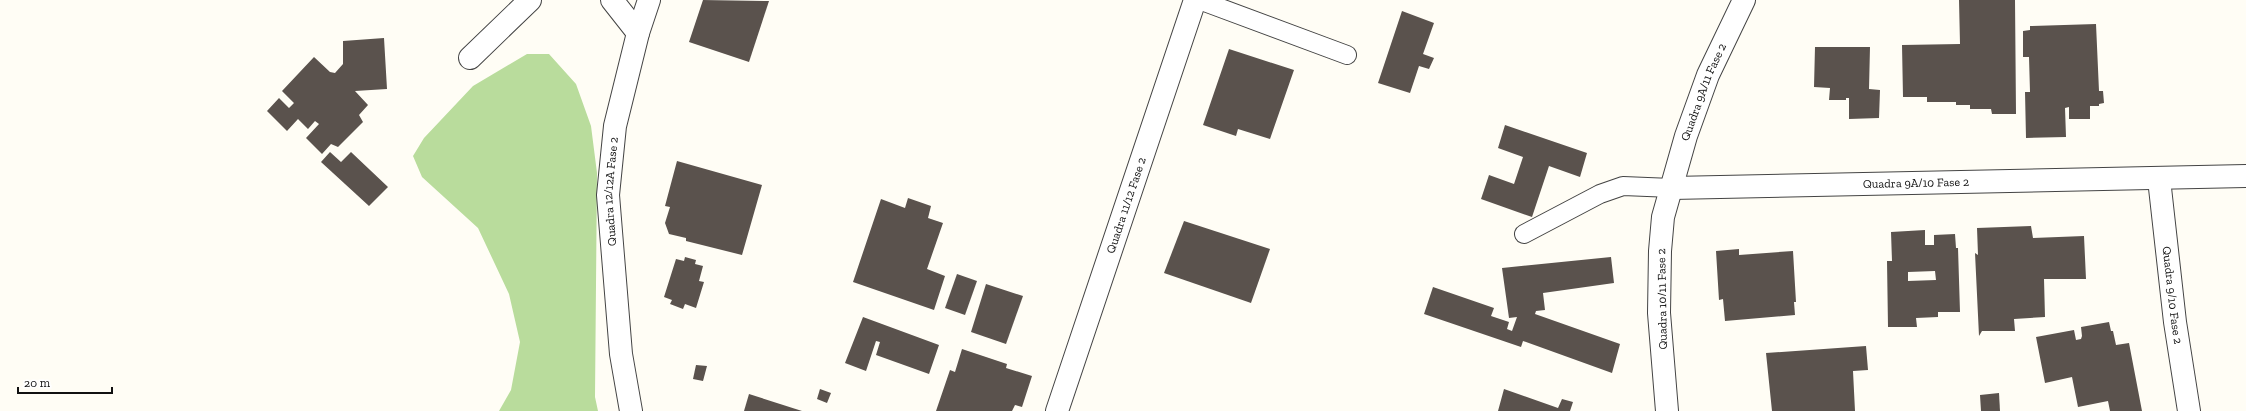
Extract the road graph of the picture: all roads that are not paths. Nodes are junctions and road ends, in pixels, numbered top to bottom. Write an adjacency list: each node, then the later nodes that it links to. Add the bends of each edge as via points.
1 (530, 0): 9 (street)
2 (612, 0): 7 (street)
3 (650, 0): 7 (street, Quadra 12/12A Fase 2)
4 (1195, 0): 15 (street, Quadra 11/12 Fase 2)
5 (1199, 0): 8 (lane)
6 (1744, 0): 12 (street, Quadra 9A/11 Fase 2, via 1708,75 1686,136)
7 (638, 33): 14 (street, Quadra 12/12A Fase 2, via 615,126 608,195 621,354)
8 (1347, 55)
9 (470, 58)
10 (2246, 176): 11 (street, Quadra 9A/10 Fase 2)
11 (2159, 179): 12 (street, Quadra 9A/10 Fase 2); 17 (street, Quadra 9/10 Fase 2, via 2175,322)
12 (1672, 188): 13 (lane, via 1623,186 1600,194); 16 (street, Quadra 10/11 Fase 2, via 1663,216 1660,251 1659,313)
13 (1524, 234)
14 (631, 411)
15 (1057, 411)
16 (1667, 411)
17 (2189, 411)

